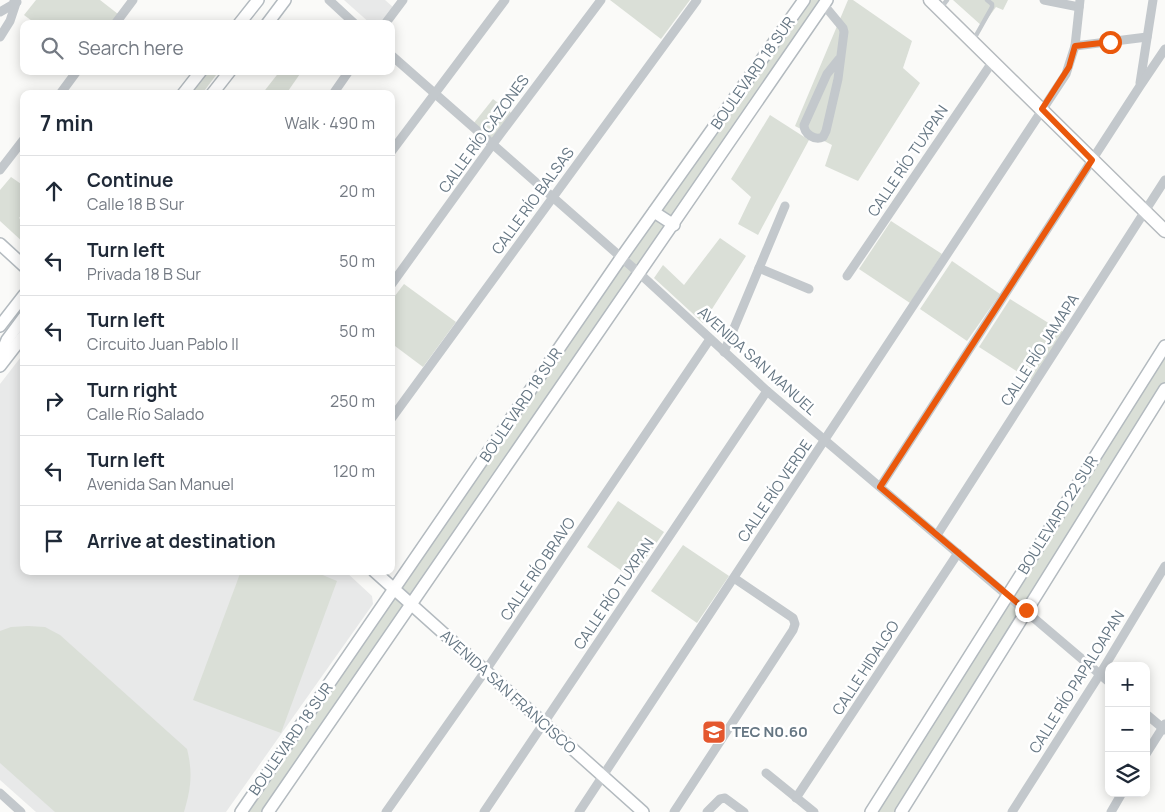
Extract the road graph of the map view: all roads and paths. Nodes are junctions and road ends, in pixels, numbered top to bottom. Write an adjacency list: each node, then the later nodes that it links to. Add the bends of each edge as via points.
1 (133, 0): 18 (street)
2 (258, 0): 19 (main road)
3 (285, 0): 20 (main road)
4 (329, 0): 21 (street)
5 (403, 0): 22 (street)
6 (505, 0): 40 (street)
7 (601, 0): 45 (street, CALLE RÍO CAZONES)
8 (697, 0): 52 (street, CALLE RÍO BALSAS)
9 (804, 0): 42 (main road, BOULEVARD 18 SUR)
10 (987, 0): 25 (lane, via 992,7)
11 (1044, 0): 16 (street)
12 (1153, 0): 24 (street)
13 (16, 1): 17 (street); 23 (street, via 10,21)
14 (826, 3): 29 (street, via 842,28); 43 (main road, BOULEVARD 18 SUR)
15 (938, 3): 25 (main road)
16 (1079, 3): 26 (street, CALLE RÍO VERDE)
17 (0, 12)
18 (117, 20)
19 (242, 20)
20 (270, 20)
21 (352, 20)
22 (388, 20)
23 (0, 37)
24 (1147, 37): 26 (street); 35 (street)
25 (973, 40): 30 (main road)
26 (1075, 46): 41 (street, CALLE RÍO VERDE, via 1069,67)
27 (1165, 49): 35 (street)
28 (395, 59): 40 (street, AVENIDA SAN MANUEL)
29 (839, 59): 29 (street, via 838,79 826,131 823,137 817,138 808,134 804,125 827,74)
30 (993, 61): 41 (main road); 63 (street, CALLE RÍO TUXPAN)
31 (74, 75): 36 (street)
32 (198, 75): 37 (main road)
33 (227, 75): 38 (main road)
34 (346, 75): 39 (street)
35 (1140, 86): 47 (street)
36 (63, 90)
37 (186, 90)
38 (215, 90)
39 (335, 90)
40 (435, 94): 45 (street, AVENIDA SAN MANUEL); 46 (street)
41 (1042, 109): 47 (main road); 78 (street, CALLE RÍO VERDE)
42 (721, 118): 43 (main road); 49 (main road, BOULEVARD 18 SUR)
43 (738, 130): 51 (main road, BOULEVARD 18 SUR)
44 (20, 144): 48 (street)
45 (492, 145): 52 (street, AVENIDA SAN MANUEL); 64 (street, CALLE RÍO CAZONES)
46 (395, 147)
47 (1092, 160): 54 (main road); 79 (street)
48 (0, 170)
49 (684, 172): 51 (main road); 55 (main road, BOULEVARD 18 SUR)
50 (1165, 180): 54 (street, CALLE RÍO JAMAPA)
51 (702, 184): 56 (main road, BOULEVARD 18 SUR)
52 (552, 198): 59 (street, AVENIDA SAN MANUEL); 77 (street, CALLE RÍO BALSAS)
53 (785, 206): 61 (street)
54 (1145, 211): 57 (main road); 80 (street, CALLE RÍO JAMAPA)
55 (654, 212): 56 (main road); 59 (main road, BOULEVARD 18 SUR)
56 (674, 225): 62 (main road, BOULEVARD 18 SUR)
57 (1165, 231)
58 (0, 244): 60 (main road)
59 (621, 258): 62 (street, AVENIDA SAN MANUEL); 85 (main road, BOULEVARD 18 SUR)
60 (20, 262)
61 (759, 268): 65 (street); 72 (street)
62 (639, 273): 69 (street, AVENIDA SAN MANUEL); 87 (main road, BOULEVARD 18 SUR)
63 (847, 276)
64 (395, 279)
65 (809, 289)
66 (20, 300): 68 (main road)
67 (20, 322): 73 (main road)
68 (0, 326)
69 (710, 339): 72 (street, AVENIDA SAN MANUEL); 89 (street, CALLE RÍO BRAVO)
70 (20, 340): 74 (main road)
71 (1165, 346): 86 (main road, BOULEVARD 22 SUR)
72 (724, 352): 76 (street, AVENIDA SAN MANUEL)
73 (0, 357)
74 (0, 366)
75 (1165, 389): 88 (main road, BOULEVARD 22 SUR)
76 (767, 391): 78 (street, AVENIDA SAN MANUEL); 93 (street, CALLE RÍO TUXPAN)
77 (395, 414)
78 (826, 440): 79 (street, AVENIDA SAN MANUEL); 84 (street, CALLE RÍO VERDE)
79 (880, 487): 80 (street, AVENIDA SAN MANUEL)
80 (937, 535): 81 (street, AVENIDA SAN MANUEL)
81 (958, 554): 86 (street, AVENIDA SAN MANUEL); 100 (street, CALLE HIDALGO)
82 (1165, 566): 90 (street, CALLE RÍO PAPALOAPAN)
83 (378, 575): 85 (main road, AVENIDA SAN FRANCISCO)
84 (734, 578): 97 (street, CALLE RÍO VERDE); 108 (street, via 793,618 796,624)
85 (394, 590): 87 (main road, AVENIDA SAN FRANCISCO); 102 (main road, BOULEVARD 18 SUR)
86 (1007, 595): 88 (street, AVENIDA SAN MANUEL); 112 (main road, BOULEVARD 22 SUR)
87 (411, 605): 89 (main road, AVENIDA SAN FRANCISCO); 103 (main road, BOULEVARD 18 SUR)
88 (1026, 610): 90 (street, AVENIDA SAN MANUEL); 113 (main road, BOULEVARD 22 SUR)
89 (486, 670): 93 (main road, AVENIDA SAN FRANCISCO); 104 (street, CALLE RÍO BRAVO)
90 (1100, 674): 91 (street, AVENIDA SAN MANUEL); 114 (street, CALLE RÍO PAPALOAPAN)
91 (1105, 678)
92 (1150, 717): 94 (street)
93 (544, 723): 97 (main road, AVENIDA SAN FRANCISCO); 105 (street, CALLE RÍO TUXPAN)
94 (1164, 727): 95 (street)
95 (1147, 752)
96 (766, 774): 100 (street)
97 (603, 776): 106 (street, CALLE RÍO VERDE); 107 (main road, AVENIDA SAN FRANCISCO)
98 (0, 793): 101 (street)
99 (1119, 797): 115 (street)
100 (796, 798): 111 (street)
101 (21, 812)
102 (240, 812)
103 (268, 812)
104 (386, 812)
105 (484, 812)
106 (579, 812)
107 (643, 812)
108 (674, 812)
109 (706, 812): 110 (street, via 720,798 725,798)
110 (744, 812)
111 (814, 812)
112 (871, 812)
113 (901, 812)
114 (1012, 812)
115 (1110, 812)

